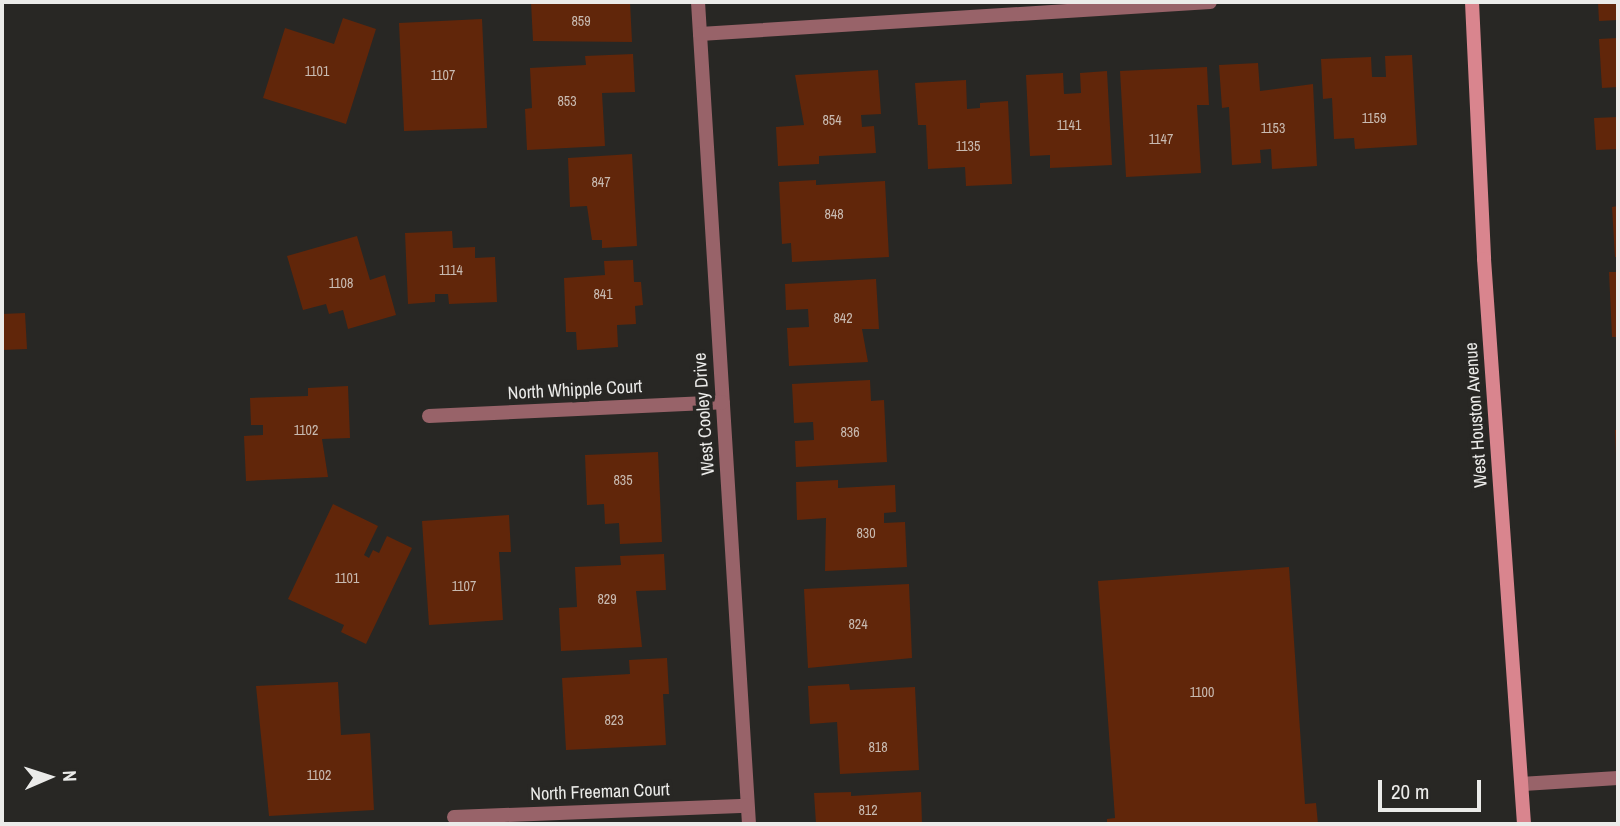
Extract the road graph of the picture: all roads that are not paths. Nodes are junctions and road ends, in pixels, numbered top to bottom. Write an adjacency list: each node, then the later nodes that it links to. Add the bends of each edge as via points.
1 (698, 2): 5 (street, West Cooley Drive)
2 (1210, 2): 4 (street)
3 (1472, 2): 9 (street, West Houston Avenue, via 1485,273)
4 (1118, 5): 5 (street)
5 (700, 34): 6 (street, West Cooley Drive)
6 (723, 402): 7 (street, North Whipple Court); 10 (street, West Cooley Drive)
7 (429, 416)
8 (1618, 778): 9 (street)
9 (1522, 784): 13 (street, West Houston Avenue)
10 (747, 806): 11 (street, North Freeman Court); 12 (street, West Cooley Drive)
11 (454, 817)
12 (749, 824)
13 (1524, 824)

